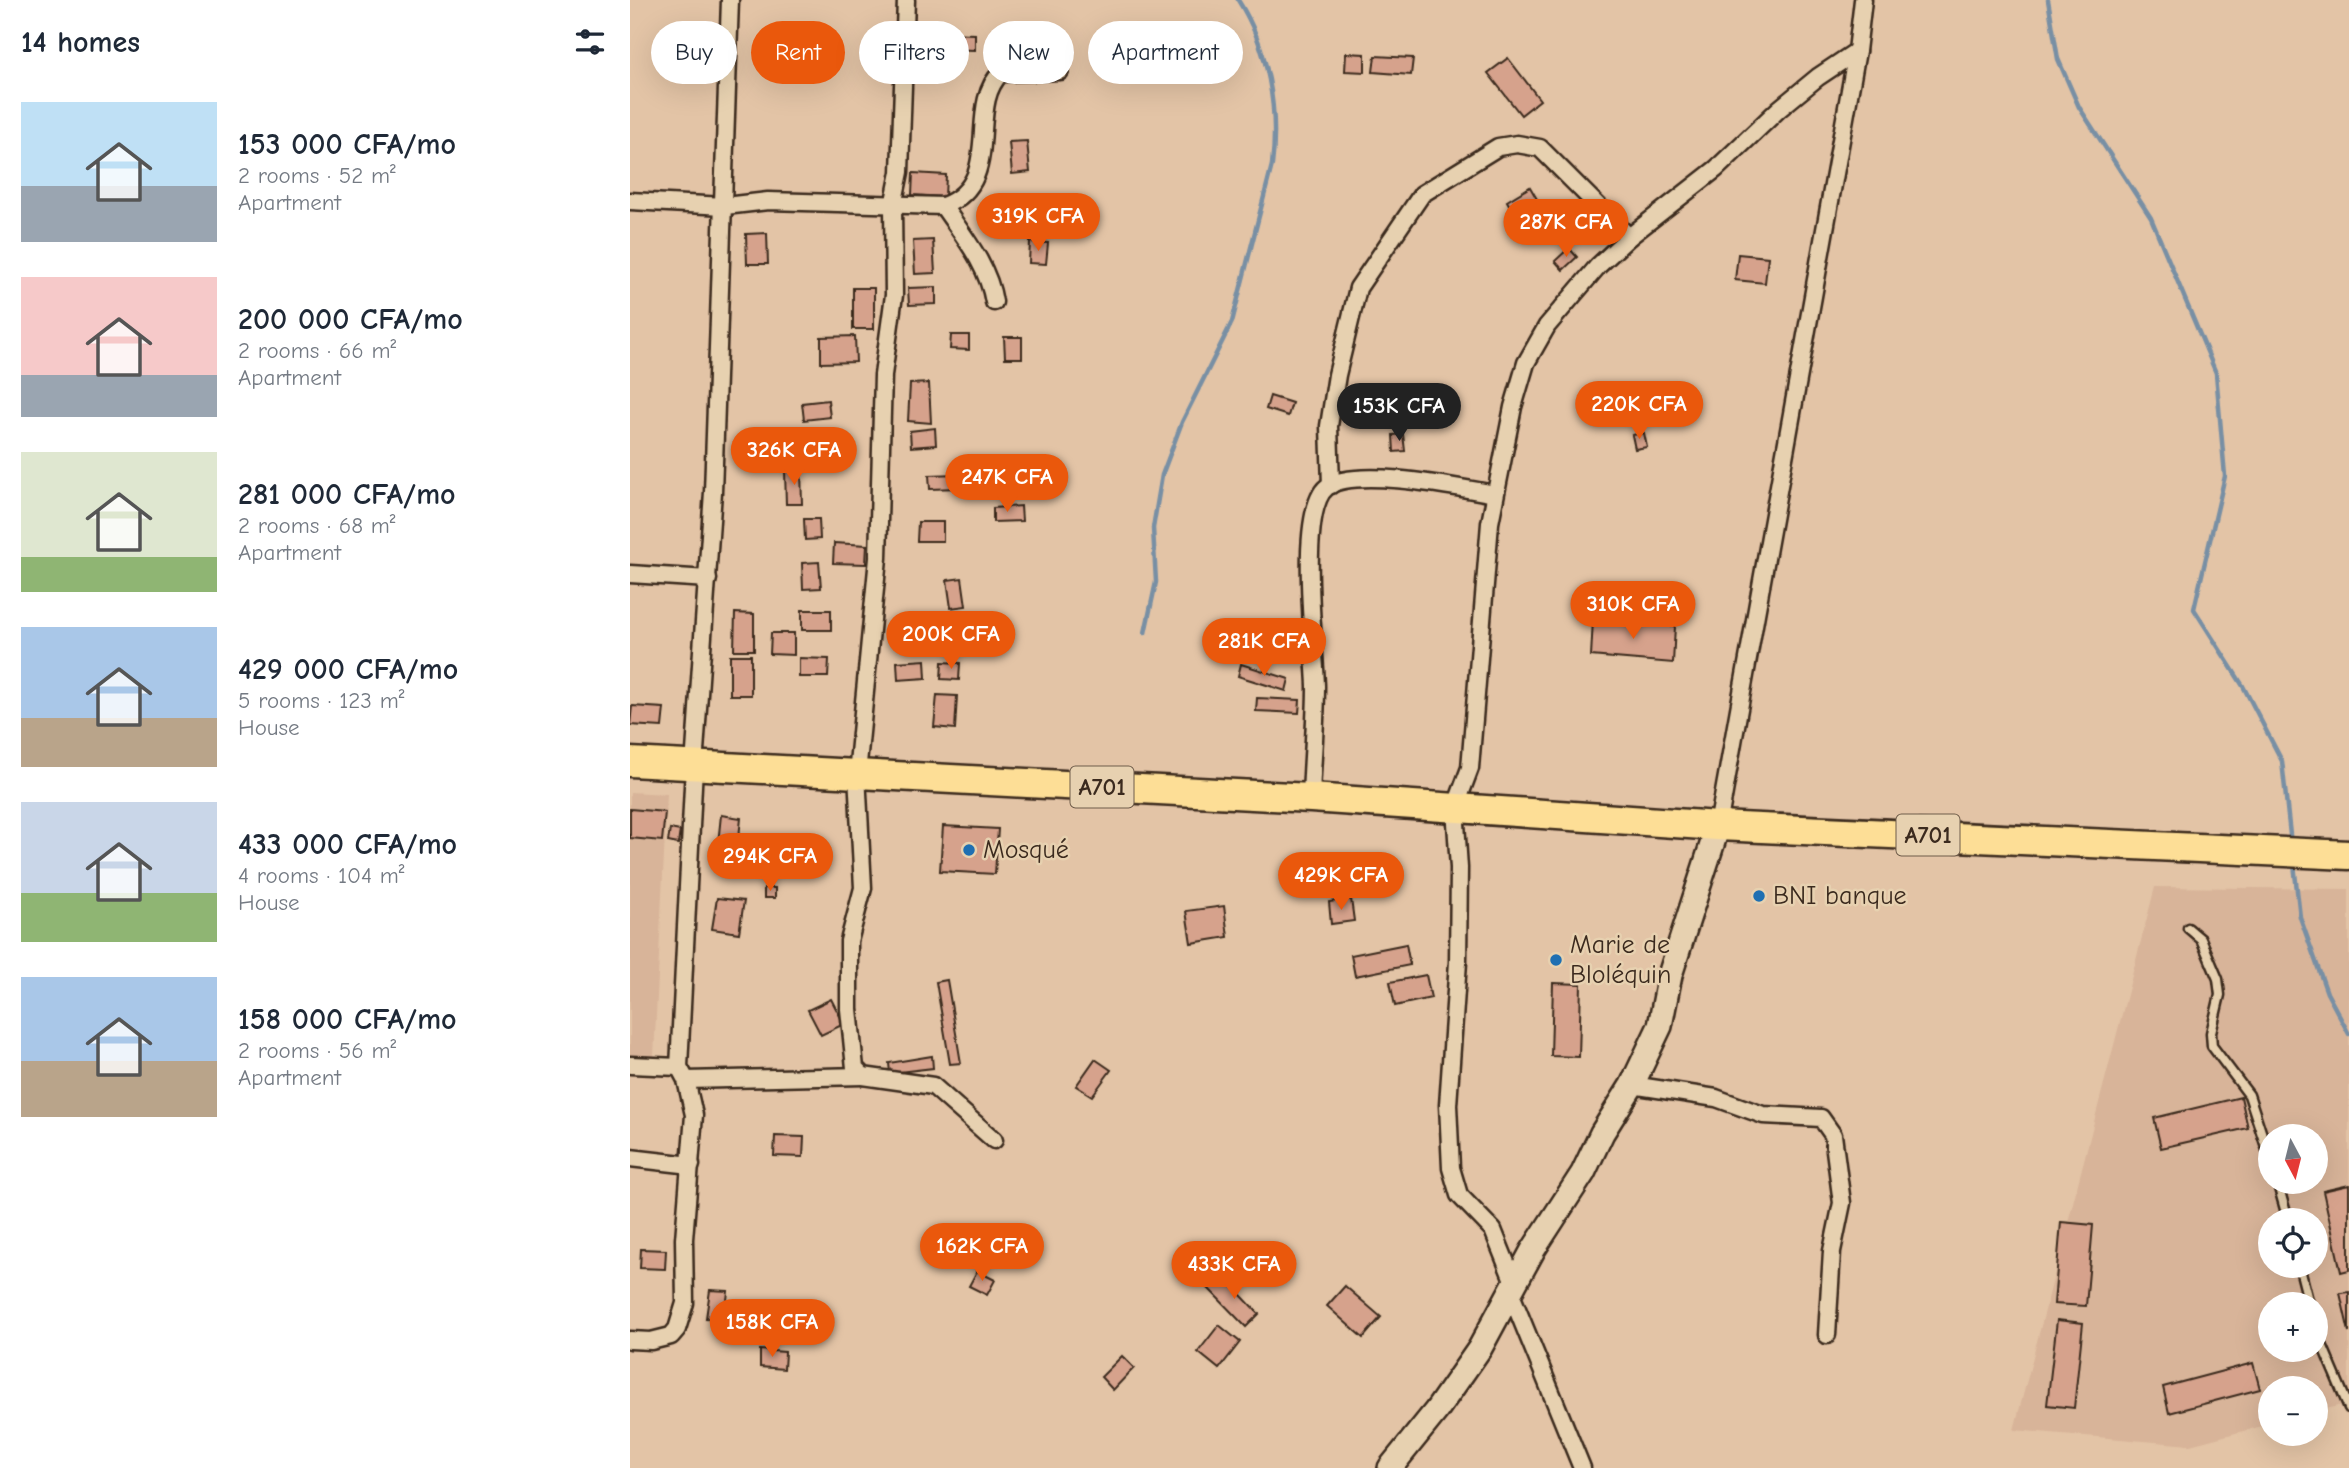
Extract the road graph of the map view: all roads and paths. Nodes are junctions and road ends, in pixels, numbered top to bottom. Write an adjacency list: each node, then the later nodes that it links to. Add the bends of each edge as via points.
1 (730, 0): 7 (street)
2 (906, 0): 8 (street, via 900,172)
3 (1863, 0): 4 (street)
4 (1857, 51): 10 (street, via 1818,77 1716,169); 21 (street)
5 (991, 84): 9 (street, via 972,184 960,200)
6 (630, 201): 7 (street)
7 (725, 206): 8 (street, via 779,201); 15 (street)
8 (893, 206): 9 (street); 18 (street, via 894,295 883,375 878,558)
9 (943, 206): 11 (street, via 990,279)
10 (1629, 237): 12 (street, via 1540,148 1498,147 1422,194 1358,288 1329,426); 13 (street, via 1570,295 1526,363)
11 (994, 302)
12 (1331, 485): 13 (street, via 1367,478 1394,479); 19 (street, via 1318,498 1310,542 1316,689)
13 (1495, 494): 20 (street, via 1470,768)
14 (630, 574): 15 (street)
15 (708, 579): 17 (street)
16 (630, 762): 17 (highway, A701)
17 (694, 766): 18 (highway, A701); 25 (street)
18 (857, 774): 19 (highway, A701); 26 (street, via 863,888 849,940 849,1009 855,1068)
19 (1311, 798): 20 (highway, A701)
20 (1455, 808): 21 (highway, A701); 32 (street, via 1458,962 1448,1105 1451,1168 1459,1195 1493,1230)
21 (1718, 826): 22 (highway, A701); 27 (main road, via 1670,975 1660,1026)
22 (2349, 855)
23 (2188, 928): 28 (lane, via 2201,939 2218,979 2212,1046 2249,1095)
24 (630, 1065): 25 (street)
25 (682, 1074): 26 (street); 31 (street, via 694,1115)
26 (863, 1076): 29 (street, via 933,1086)
27 (1632, 1085): 32 (main road); 33 (street, via 1716,1098 1763,1115 1827,1122 1839,1162 1842,1203 1832,1251)
28 (2259, 1124)
29 (994, 1140)
30 (630, 1158): 31 (street)
31 (691, 1165): 34 (street, via 681,1316 671,1336)
32 (1513, 1290): 37 (main road, via 1457,1383); 38 (street)
33 (1827, 1335)
34 (630, 1340)
35 (2328, 1359): 36 (lane)
36 (2349, 1408)
37 (1390, 1468)
38 (1582, 1468)

